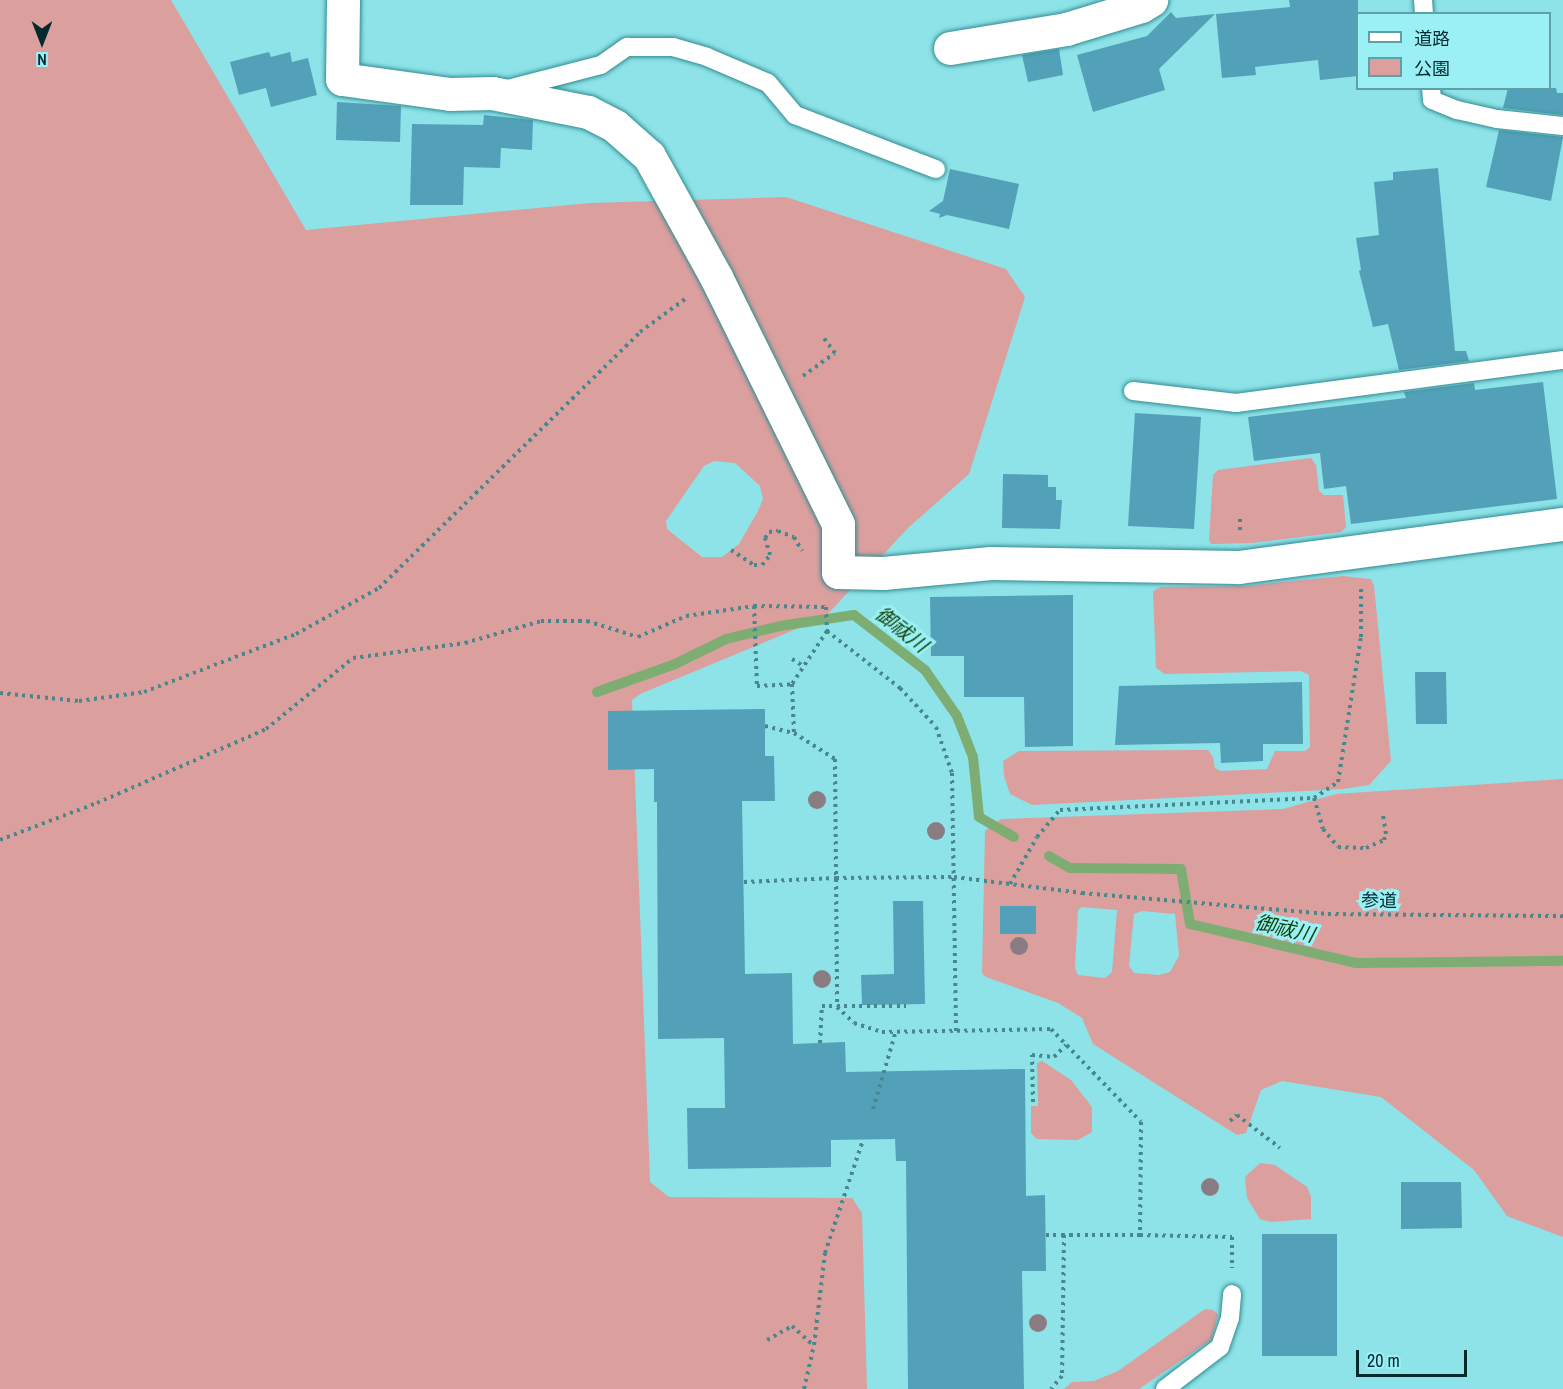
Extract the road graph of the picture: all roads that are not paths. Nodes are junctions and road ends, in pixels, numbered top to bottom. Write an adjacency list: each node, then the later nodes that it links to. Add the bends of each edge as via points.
1 (343, 0): 5 (street, via 342,79 450,94)
2 (1151, 0): 3 (street, via 1066,29)
3 (950, 48)
4 (1431, 90): 6 (lane, via 1432,100 1457,110)
5 (492, 93): 7 (lane, via 601,64 627,47 673,47 768,83 795,115); 10 (street, via 588,112 615,126 649,156 716,277 838,524 838,572 883,573 991,563 1239,567)
6 (1563, 126)
7 (936, 169)
8 (1563, 360): 9 (lane, via 1236,403)
9 (1133, 391)
10 (1563, 524)
11 (1232, 1294): 12 (lane, via 1230,1318 1220,1347)
12 (1164, 1389)

